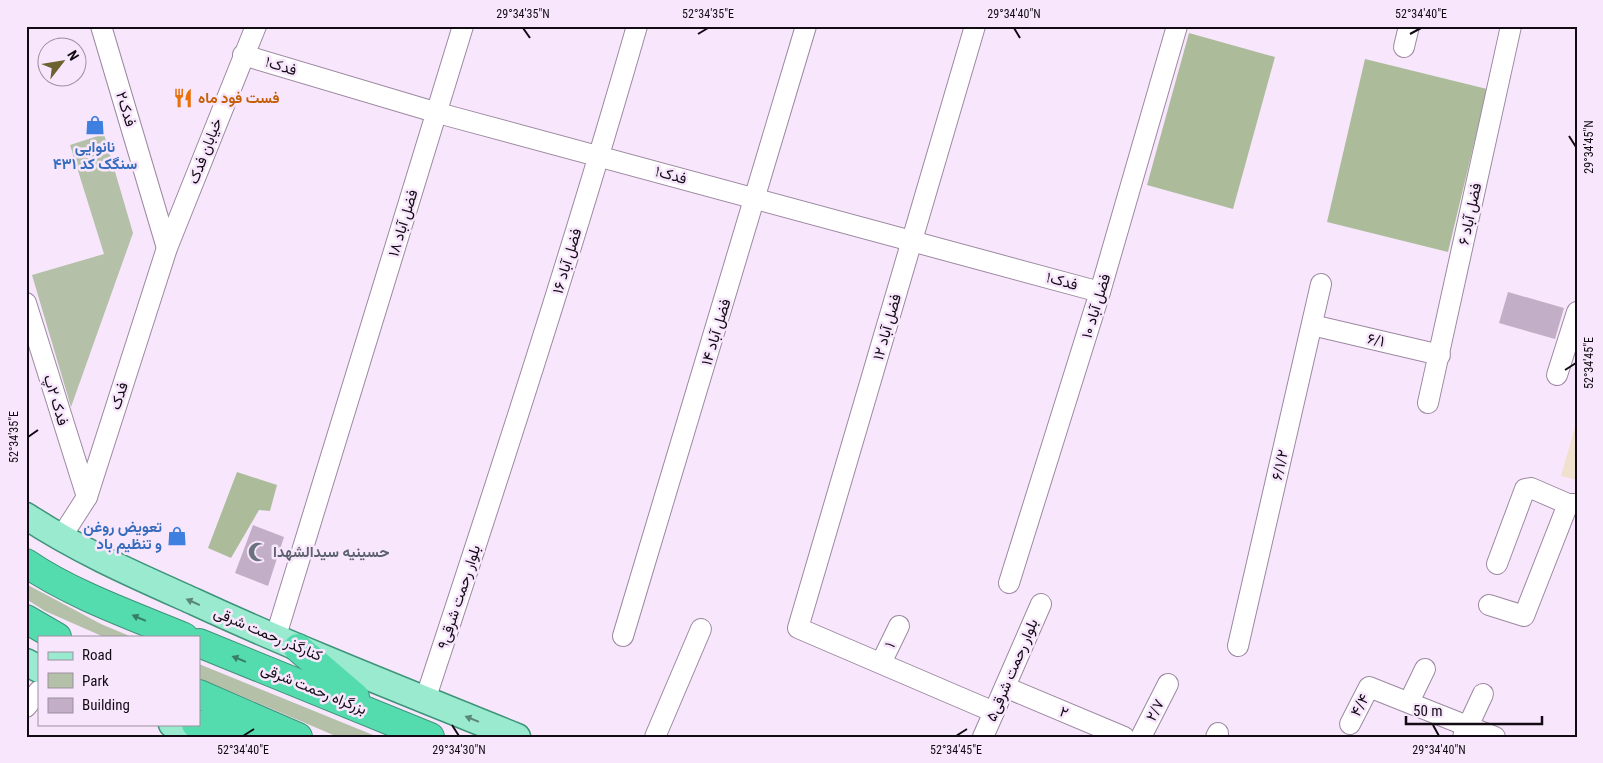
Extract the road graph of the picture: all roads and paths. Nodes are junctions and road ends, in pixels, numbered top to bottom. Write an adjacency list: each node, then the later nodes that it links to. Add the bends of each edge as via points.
1 (102, 26): 16 (street, فدک۲)
2 (256, 26): 11 (street, خیابان فدک)
3 (463, 26): 12 (street, فضل آباد ۱۸)
4 (637, 26): 13 (street, فضل آباد ۱۶)
5 (806, 26): 14 (street, فضل آباد ۱۴)
6 (975, 26): 15 (street, فضل آباد ۱۲)
7 (1177, 26): 18 (street, فضل آباد ۱۰)
8 (1409, 26): 10 (street)
9 (1511, 26): 22 (street, فضل آباد ۶)
10 (1404, 46)
11 (243, 55): 12 (street, فدک۱); 16 (street, خیابان فدک)
12 (438, 113): 13 (street, فدک۱); 42 (street, فضل آباد ۱۸, via 342,418)
13 (599, 156): 14 (street, فدک۱); 25 (street, فضل آباد ۱۶)
14 (756, 198): 15 (street, فدک۱); 40 (street, فضل آباد ۱۴)
15 (912, 241): 18 (street, فدک۱); 45 (street, فضل آباد ۱۲, via 798,628)
16 (167, 248): 26 (street, فدک)
17 (1321, 284): 21 (street, ۶/۱/۲)
18 (1100, 292): 32 (street, فضل آباد ۱۰)
19 (26, 303): 26 (street, فدک ۲پ)
20 (1577, 312): 23 (street)
21 (1312, 325): 22 (street, ۶/۱); 43 (street, ۶/۱/۲)
22 (1440, 355): 24 (street, فضل آباد ۶)
23 (1557, 375)
24 (1428, 402)
25 (493, 494): 53 (street, بلوار رحمت شرقی۹)
26 (87, 497): 29 (street, فدک)
27 (1572, 504): 31 (street, via 1531,488 1525,489); 34 (street, via 1524,616)
28 (26, 516): 29 (main road, کنارگذر رحمت شرقی)
29 (60, 539): 42 (main road, کنارگذر رحمت شرقی, one-way to 29)
30 (26, 563): 39 (highway, one-way to 30, via 110,606)
31 (1497, 564)
32 (1009, 583)
33 (1041, 604): 49 (street, ۵بلوار رحمت شرقی)
34 (1489, 605)
35 (26, 619): 38 (highway)
36 (899, 626): 45 (street, ۱)
37 (701, 629): 67 (street)
38 (55, 636)
39 (182, 636)
40 (623, 636)
41 (200, 643): 57 (highway, بزرگراه رحمت شرقی, one-way to 41)
42 (286, 644): 53 (main road, کنارگذر رحمت شرقی); 57 (highway)
43 (1238, 646)
44 (26, 662): 46 (main road)
45 (881, 663): 56 (street)
46 (38, 668)
47 (1425, 669): 54 (street)
48 (1168, 684): 70 (street, ۲/۷)
49 (1005, 687): 56 (street, ۵بلوار رحمت شرقی); 62 (street, ۲)
50 (38, 692): 55 (street)
51 (200, 694): 63 (highway)
52 (1483, 694): 61 (street)
53 (425, 700): 66 (main road, کنارگذر رحمت شرقی, one-way to 53)
54 (1409, 702): 59 (street, ۴/۴, via 1369,687); 61 (street)
55 (26, 707)
56 (994, 712): 68 (street, ۵بلوار رحمت شرقی)
57 (374, 713): 65 (highway, بزرگراه رحمت شرقی)
58 (200, 724): 63 (highway)
59 (1350, 724)
60 (177, 726): 64 (main road)
61 (1466, 731): 71 (street)
62 (1097, 732): 69 (street, ۲)
63 (295, 735)
64 (202, 737)
65 (430, 737)
66 (517, 737)
67 (655, 737)
68 (983, 737)
69 (1124, 737)
70 (1141, 737)
71 (1495, 737)

